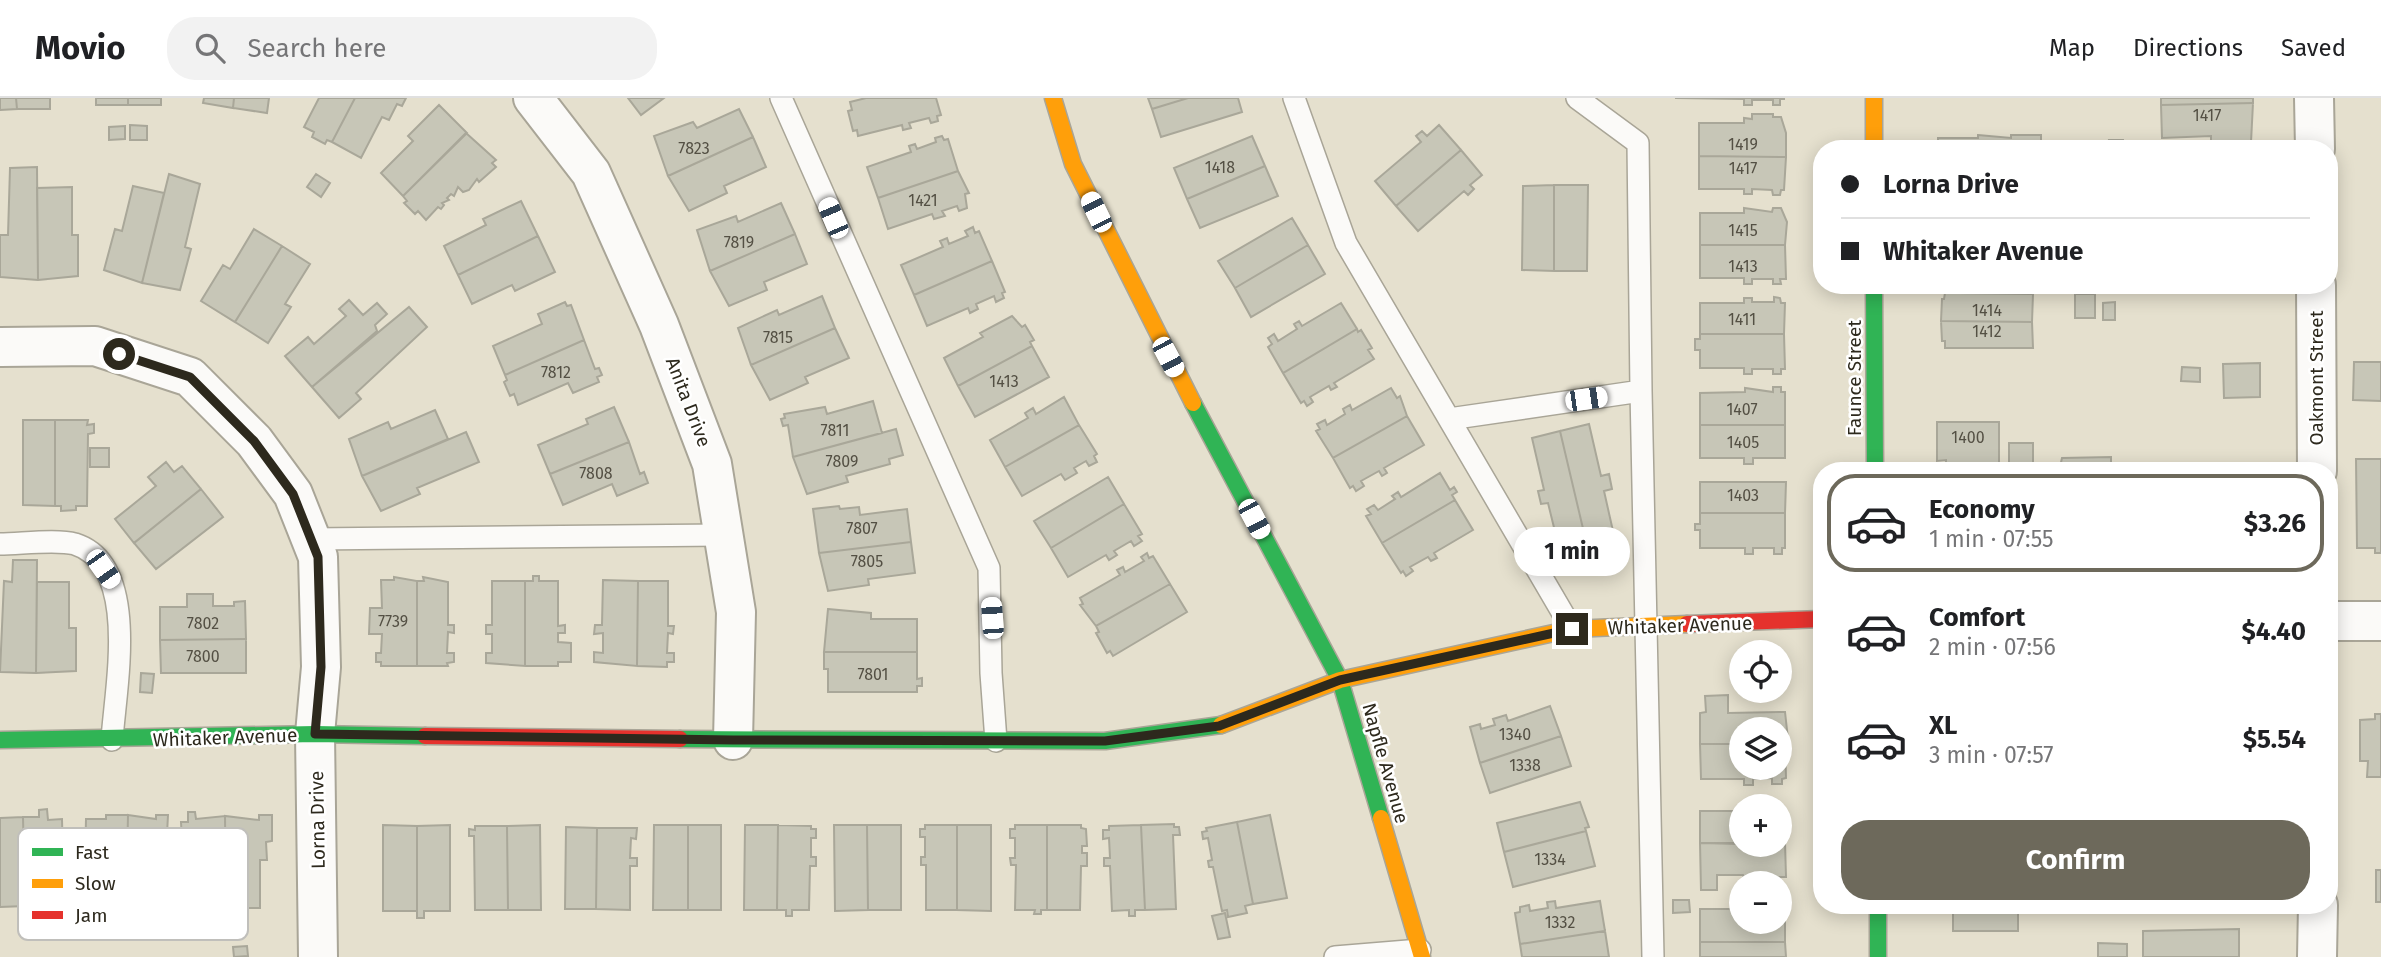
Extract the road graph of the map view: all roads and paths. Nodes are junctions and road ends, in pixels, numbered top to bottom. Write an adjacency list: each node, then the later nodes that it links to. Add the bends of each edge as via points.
1 (533, 98): 17 (street, Anita Drive, via 591,173 659,325 712,464)
2 (781, 98): 30 (lane, via 989,568)
3 (1053, 98): 25 (street, Napfle Avenue, via 1073,164 1156,334)
4 (1294, 98): 14 (lane, via 1346,243)
5 (1577, 98): 13 (lane, via 1638,144)
6 (1874, 98): 8 (street)
7 (2314, 98): 9 (street)
8 (1874, 140)
9 (2315, 140)
10 (1874, 294): 15 (street, Faunce Street)
11 (2316, 294): 16 (street, Oakmont Street)
12 (0, 347): 18 (street, Lorna Drive, via 95,346 190,377 254,441 293,494)
13 (1641, 391): 14 (lane); 23 (lane)
14 (1450, 419): 24 (lane)
15 (1875, 462)
16 (2317, 462)
17 (723, 535): 18 (lane); 29 (street, Anita Drive, via 736,611)
18 (311, 539): 26 (street, Lorna Drive, via 318,557 321,667)
19 (0, 544): 28 (lane, via 74,544 93,554 114,584 120,608)
20 (1813, 619): 23 (street, Whitaker Avenue)
21 (2338, 621): 22 (street)
22 (2381, 621)
23 (1646, 625): 24 (street, Whitaker Avenue); 36 (lane)
24 (1572, 629): 25 (street, Whitaker Avenue)
25 (1340, 680): 30 (street, Whitaker Avenue, via 1219,726 1105,741); 33 (street, Napfle Avenue)
26 (315, 734): 28 (street, Whitaker Avenue); 29 (street, Whitaker Avenue); 34 (street, Lorna Drive)
27 (0, 740): 28 (street, Whitaker Avenue)
28 (112, 740)
29 (733, 740): 30 (street, Whitaker Avenue)
30 (996, 740)
31 (1878, 914): 37 (street)
32 (2318, 914): 38 (street)
33 (1421, 954): 35 (lane)
34 (318, 957)
35 (1335, 957)
36 (1653, 957)
37 (1878, 957)
38 (2317, 957)

